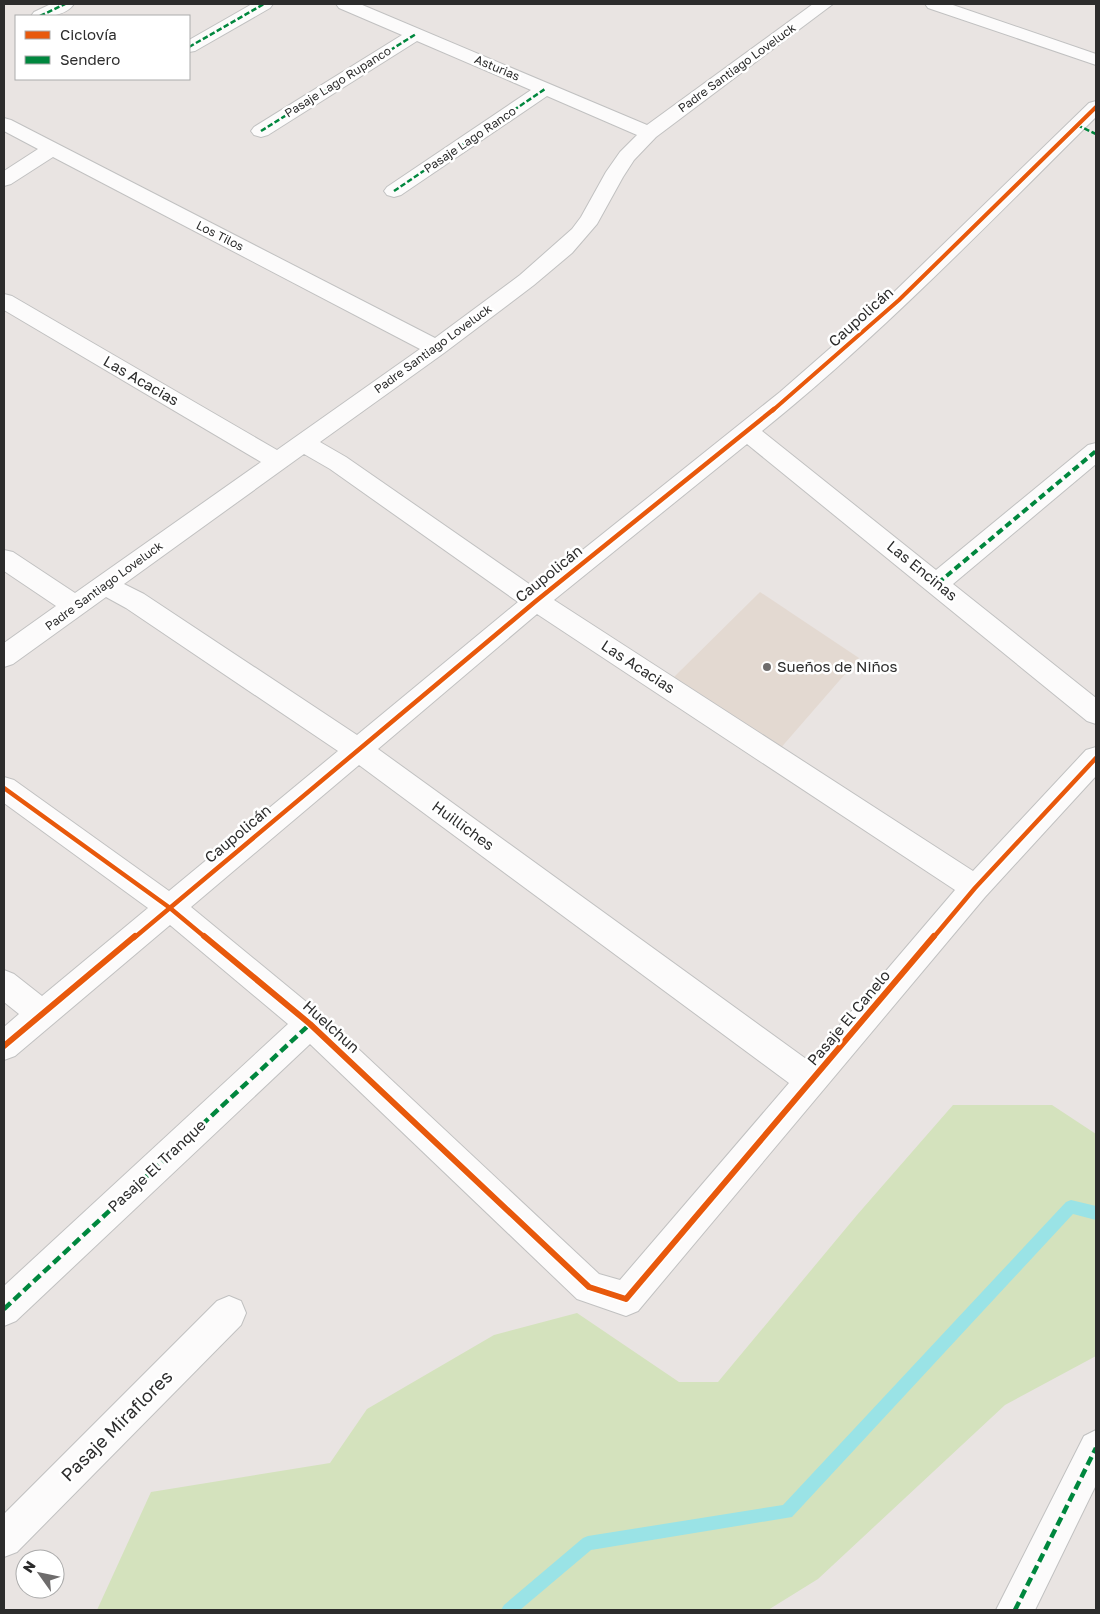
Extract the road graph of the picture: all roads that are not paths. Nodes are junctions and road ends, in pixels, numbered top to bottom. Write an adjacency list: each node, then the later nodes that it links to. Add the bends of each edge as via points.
1 (65, 4): 6 (street)
2 (264, 4): 8 (street)
3 (345, 4): 7 (street, Asturias)
4 (824, 4): 15 (street, Padre Santiago Loveluck)
5 (934, 4): 9 (street)
6 (42, 15)
7 (416, 34): 10 (street, Asturias); 14 (street, Pasaje Lago Rupanco)
8 (190, 46)
9 (1096, 60)
10 (545, 89): 15 (street, Asturias); 19 (street, Pasaje Lago Ranco)
11 (1096, 107): 13 (street, Caupolicán)
12 (4, 124): 17 (street, Los Tilos)
13 (1077, 125): 16 (street); 22 (street, Caupolicán, via 899,300)
14 (261, 130)
15 (649, 132): 21 (street, Padre Santiago Loveluck, via 627,156 590,219 565,248)
16 (1096, 134)
17 (52, 149): 18 (street); 21 (street, Los Tilos)
18 (4, 180)
19 (394, 191)
20 (4, 301): 25 (street, Las Acacias)
21 (436, 348): 23 (street, Padre Santiago Loveluck)
22 (746, 431): 27 (street, Las Encinas); 29 (street, Caupolicán)
23 (302, 444): 25 (street, Padre Santiago Loveluck); 29 (street, Las Acacias, via 338,463)
24 (1096, 451): 27 (street)
25 (278, 461): 28 (street, Padre Santiago Loveluck)
26 (4, 559): 30 (street)
27 (938, 583): 32 (street, Las Encinas)
28 (105, 585): 30 (street, Padre Santiago Loveluck); 33 (street, Huilliches, via 135,601)
29 (536, 600): 33 (street, Caupolicán); 36 (street, Las Acacias)
30 (75, 606): 31 (street, Padre Santiago Loveluck)
31 (4, 657)
32 (1096, 713)
33 (357, 749): 37 (street, Caupolicán); 42 (street, Huilliches)
34 (1096, 758): 36 (street, Pasaje El Canelo)
35 (4, 788): 37 (street, Huelchun)
36 (975, 888): 42 (street, Pasaje El Canelo)
37 (170, 908): 39 (street, Caupolicán); 40 (street, Huelchun)
38 (4, 984): 39 (street)
39 (42, 1014): 41 (street, Caupolicán)
40 (310, 1024): 43 (street, Huelchun, via 589,1286); 44 (street, Pasaje El Tranque)
41 (4, 1046)
42 (811, 1081): 43 (street, Pasaje El Canelo)
43 (626, 1299)
44 (4, 1309)
45 (229, 1313): 47 (street, Pasaje Miraflores)
46 (1096, 1448): 48 (street)
47 (4, 1539)
48 (1015, 1610)

